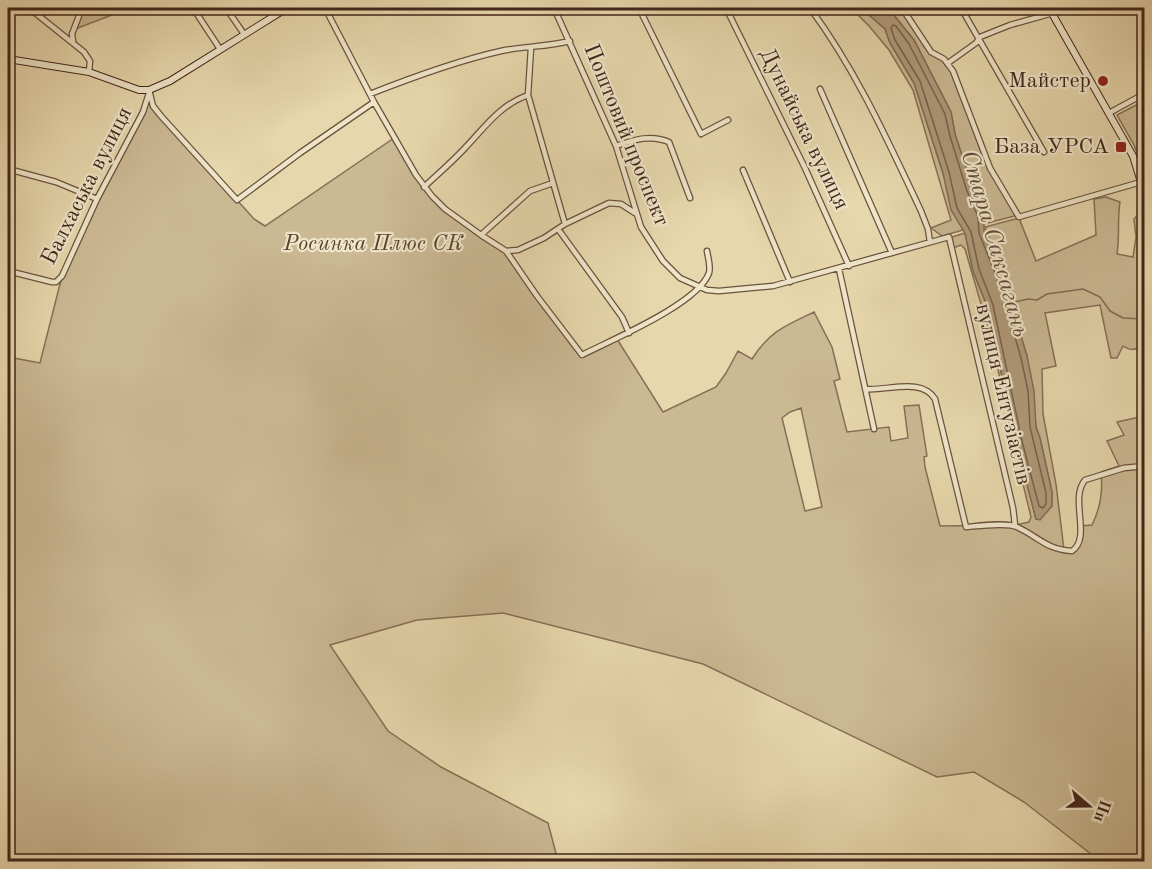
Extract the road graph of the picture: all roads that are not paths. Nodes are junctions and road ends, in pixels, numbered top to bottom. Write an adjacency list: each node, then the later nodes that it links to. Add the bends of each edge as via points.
1 (29, 8): 16 (street)
2 (82, 8): 16 (street)
3 (193, 8): 19 (street)
4 (226, 8): 14 (street)
5 (287, 8): 14 (main road)
6 (325, 8): 25 (street)
7 (554, 8): 17 (street, Поштовий проспект)
8 (639, 8): 30 (street, via 701,134)
9 (726, 8): 50 (street, Дунайська вулиця)
10 (810, 8): 46 (street, via 858,81 921,211)
11 (902, 8): 21 (street, via 931,52)
12 (961, 8): 15 (street)
13 (1051, 10): 15 (street); 29 (main road)
14 (244, 34): 19 (main road)
15 (980, 37): 21 (street); 32 (street)
16 (73, 41): 22 (street, via 87,55)
17 (570, 41): 18 (street); 31 (street, Поштовий проспект)
18 (531, 48): 25 (street, via 470,59); 27 (street)
19 (220, 49): 24 (main road)
20 (8, 59): 22 (main road)
21 (948, 63): 35 (street, via 990,168 1019,217)
22 (89, 72): 24 (main road, via 133,89)
23 (820, 89): 49 (street)
24 (150, 90): 28 (street, via 153,106 237,200); 39 (street, Балхаська вулиця, via 143,112)
25 (370, 94): 28 (street)
26 (1144, 94): 29 (street)
27 (528, 95): 36 (street); 37 (street, via 505,106)
28 (374, 102): 37 (street)
29 (1109, 113): 35 (main road, via 1133,156)
30 (728, 120)
31 (616, 146): 38 (street, via 646,137 669,142); 40 (street, Поштовий проспект)
32 (1044, 152)
33 (8, 169): 39 (street, via 56,182)
34 (743, 170): 53 (street)
35 (1141, 182): 41 (main road)
36 (553, 183): 42 (street); 44 (street, via 530,191)
37 (424, 187): 44 (street)
38 (690, 198)
39 (97, 199): 52 (street, Балхаська вулиця, via 60,279 52,282)
40 (636, 213): 42 (street, via 621,204 609,203); 54 (street, Поштовий проспект, via 671,271)
41 (1144, 213)
42 (565, 224): 43 (street)
43 (558, 229): 48 (street, via 531,245); 55 (street, via 622,317)
44 (481, 236): 48 (street)
45 (949, 237): 46 (street, Поштовий проспект); 59 (street, вулиця Ентузіастів)
46 (930, 242): 49 (street, Поштовий проспект)
47 (707, 250): 54 (street, via 710,270)
48 (506, 251): 55 (street, via 582,355)
49 (892, 253): 50 (street, Поштовий проспект)
50 (849, 266): 51 (street, Поштовий проспект)
51 (839, 269): 53 (street, Поштовий проспект); 56 (street)
52 (8, 270)
53 (790, 282): 54 (street, Поштовий проспект, via 732,291)
54 (699, 287): 55 (street, via 683,302)
55 (628, 333)
56 (866, 389): 57 (street); 59 (street, via 915,387 932,393 966,526)
57 (874, 429)
58 (1144, 466): 59 (street, via 1084,480 1078,494 1080,539 1072,551 1042,543)
59 (1015, 525)

